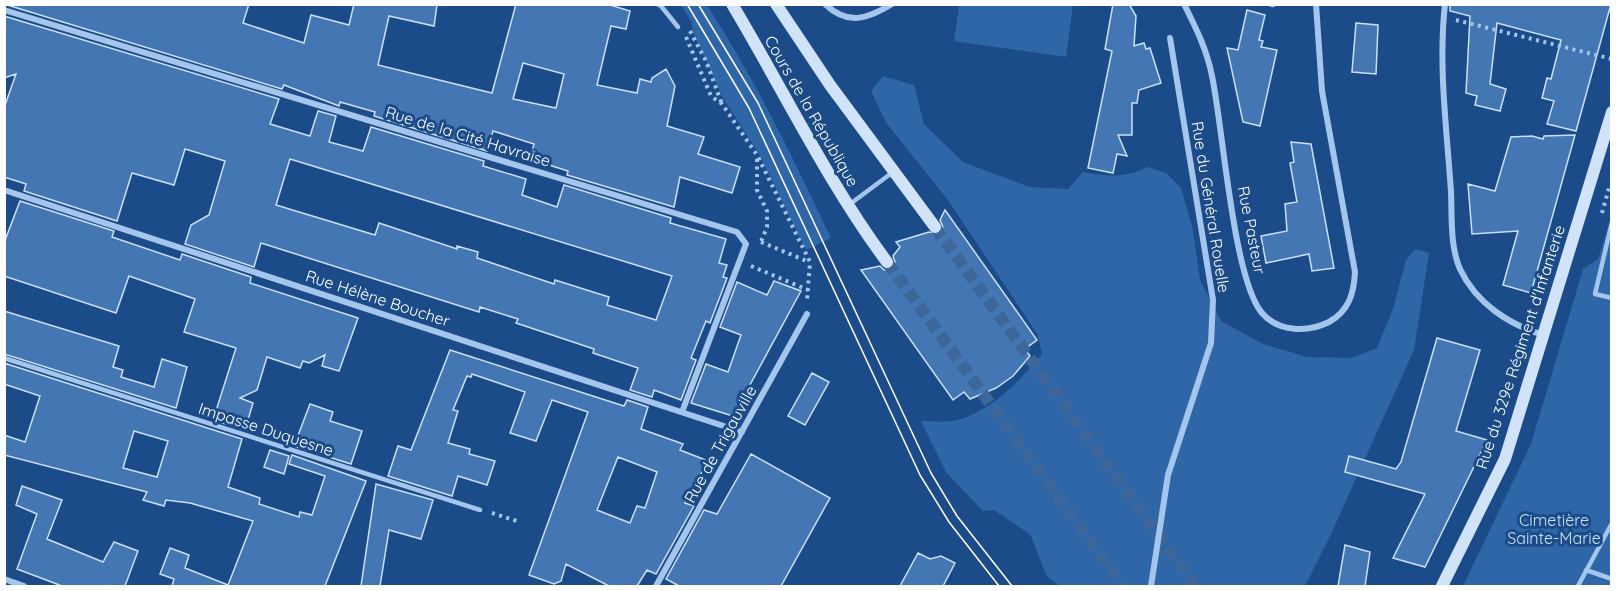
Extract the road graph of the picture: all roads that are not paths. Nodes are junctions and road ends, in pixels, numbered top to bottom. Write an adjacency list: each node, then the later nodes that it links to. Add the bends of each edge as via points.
1 (657, 4): 10 (lane)
2 (732, 4): 15 (main road, Cours de la République)
3 (776, 4): 13 (main road, Cours de la République)
4 (825, 4): 5 (street, via 844,18 869,17)
5 (892, 4)
6 (1184, 4): 7 (street, Rue Pasteur, via 1202,39 1212,75 1243,268 1262,313 1293,330 1316,328 1333,320 1347,308 1354,290 1355,272 1322,91)
7 (1316, 4)
8 (1445, 4): 21 (street, via 1445,111 1454,246 1459,268 1473,290 1495,311 1519,328)
9 (4, 10): 23 (street, Rue de la Cité Havraise, via 737,232 746,244)
10 (678, 27)
11 (1170, 38): 32 (street, Rue du Général Rouelle, via 1213,300 1210,343 1168,475)
12 (1611, 112): 21 (main road, Rue du 329e Régiment d'Infanterie)
13 (893, 172): 15 (lane); 17 (main road, Cours de la République)
14 (4, 190): 23 (street, Rue Hélène Boucher)
15 (848, 206): 18 (main road, Cours de la République)
16 (1611, 222): 19 (lane, via 1595,294)
17 (935, 227)
18 (887, 262)
19 (1611, 298)
20 (807, 314): 24 (street, Rue de Trigauville)
21 (1544, 335): 33 (main road, Rue du 329e Régiment d'Infanterie, via 1504,459)
22 (4, 358): 25 (lane, Impasse Duquesne)
23 (682, 412): 24 (street, Rue Hélène Boucher)
24 (742, 432): 31 (street, Rue de Trigauville)
25 (480, 510)
26 (1611, 523): 27 (lane)
27 (1586, 570): 29 (lane); 34 (lane)
28 (4, 579): 30 (street)
29 (1611, 579)
30 (21, 586)
31 (657, 586)
32 (1151, 586)
33 (1442, 586)
34 (1578, 586)

